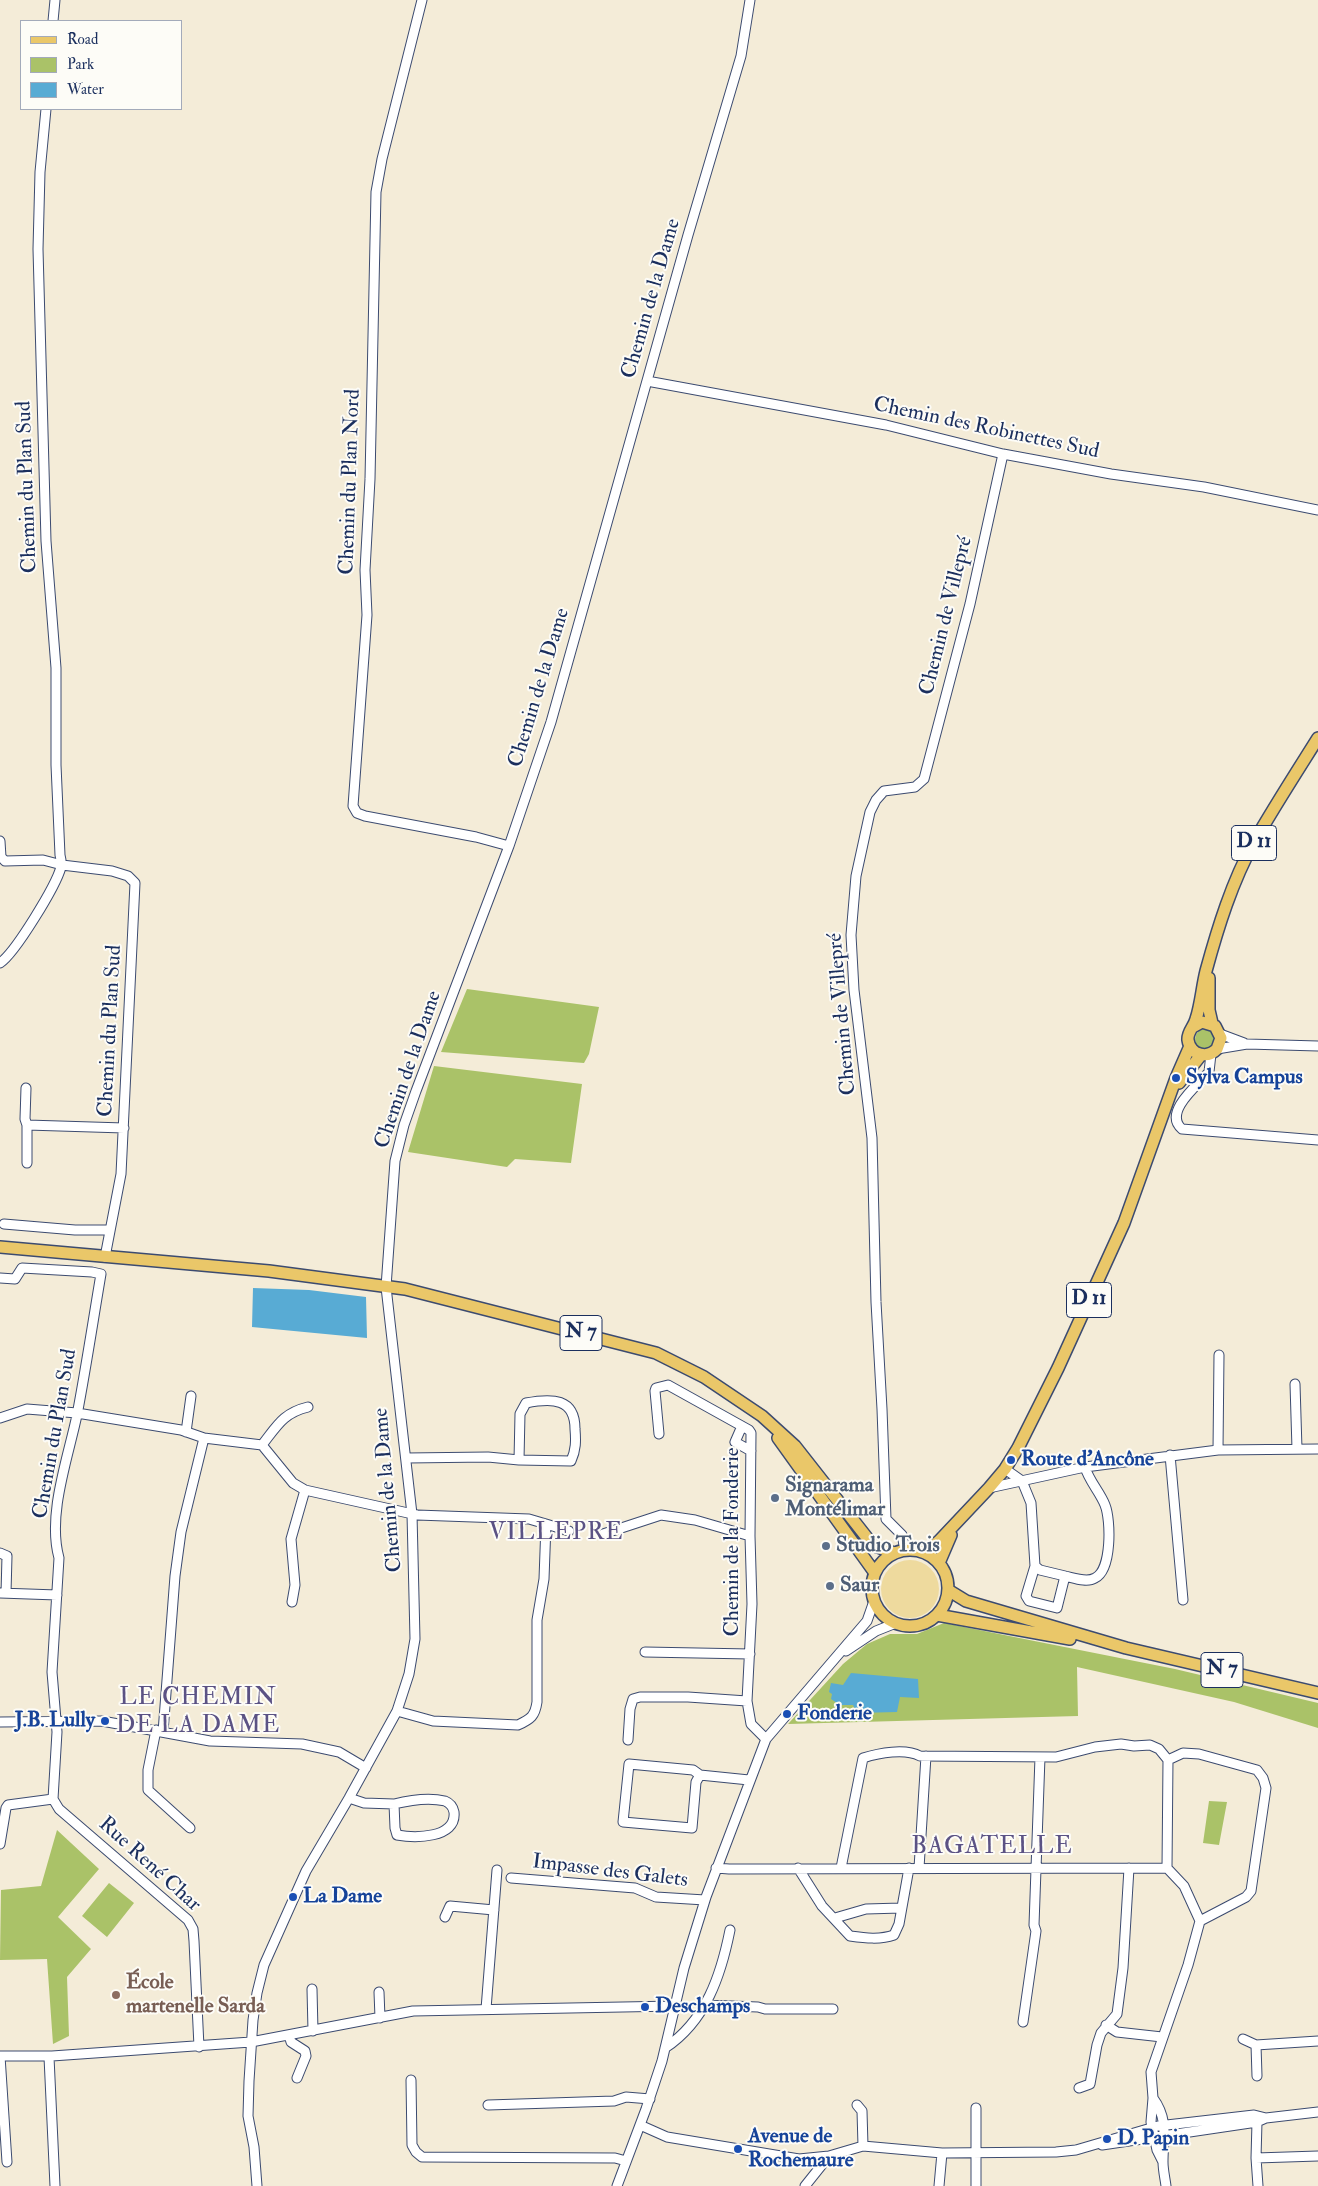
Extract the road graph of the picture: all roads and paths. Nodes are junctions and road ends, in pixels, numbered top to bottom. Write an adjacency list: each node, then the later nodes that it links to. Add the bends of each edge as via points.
1 (55, 0): 4 (street)
2 (422, 0): 11 (street, Chemin du Plan Nord, via 376,192 365,570 367,615 352,806 365,816)
3 (750, 0): 6 (street, Chemin de la Dame, via 741,56)
4 (53, 20)
5 (46, 110): 12 (street, Chemin du Plan Sud, via 38,250 46,532 55,642 56,774)
6 (647, 381): 7 (street, Chemin des Robinettes Sud, via 886,425); 11 (street, Chemin de la Dame, via 551,722)
7 (1003, 454): 8 (street, Chemin des Robinettes Sud, via 1204,487); 63 (street, Chemin de Villepré, via 970,604 924,779 915,787 884,791 876,800 870,812 855,886 851,935 854,990 872,1138 886,1519 902,1535)
8 (1318, 510)
9 (1318, 738): 13 (main road, D 11, via 1270,814 1236,878)
10 (0, 841): 12 (street, via 1,857 5,862 42,860)
11 (509, 846): 33 (street, Chemin de la Dame, via 404,1125 395,1161)
12 (62, 865): 14 (street, via 8,958); 25 (street, Chemin du Plan Sud, via 112,871 128,876 135,883)
13 (1210, 957): 15 (main road, D 11, via 1209,1010); 16 (main road, D 11)
14 (0, 963)
15 (1212, 1023): 16 (main road, via 1202,1022); 17 (main road)
16 (1193, 1027): 19 (main road, via 1189,1034)
17 (1220, 1034): 18 (street); 21 (main road, via 1221,1042)
18 (1246, 1044): 20 (street); 21 (street)
19 (1190, 1046): 21 (main road); 23 (main road, D 11)
20 (1318, 1046)
21 (1210, 1052): 23 (main road, D 11); 26 (street, via 1209,1072 1181,1104 1176,1119 1182,1129)
22 (26, 1088): 24 (street)
23 (1167, 1101): 54 (main road, D 11, via 1124,1223 1043,1398)
24 (27, 1126): 25 (street); 27 (street)
25 (124, 1128): 29 (street, Chemin du Plan Sud, via 121,1174)
26 (1318, 1140)
27 (28, 1163)
28 (4, 1224): 29 (street)
29 (110, 1230): 31 (street, Chemin du Plan Sud)
30 (0, 1248): 31 (main road, N 7)
31 (105, 1257): 33 (main road, N 7, via 269,1271)
32 (0, 1278): 38 (street, Chemin du Plan Sud, via 15,1279 22,1268 101,1274)
33 (386, 1287): 39 (main road, N 7, via 440,1297 656,1353 704,1377); 51 (street, Chemin de la Dame)
34 (1219, 1355): 48 (street)
35 (1295, 1384): 46 (street)
36 (191, 1396): 42 (street)
37 (308, 1407): 45 (street, via 283,1418)
38 (77, 1412): 40 (street, via 27,1409); 42 (street); 72 (street, Chemin du Plan Sud, via 57,1510)
39 (762, 1416): 63 (main road, N 7, via 795,1446 868,1539 876,1546); 68 (main road, N 7)
40 (0, 1418)
41 (742, 1426): 43 (street, Chemin de la Fonderie, via 668,1385 662,1385 655,1391); 49 (street, Chemin de la Fonderie, via 751,1433); 49 (street, via 735,1442)
42 (186, 1432): 44 (street)
43 (659, 1434)
44 (204, 1438): 45 (street); 87 (street, via 181,1532)
45 (262, 1445): 57 (street, via 293,1483)
46 (1297, 1449): 47 (street); 48 (street)
47 (1318, 1449)
48 (1218, 1450): 50 (street)
49 (752, 1451): 62 (street, Chemin de la Fonderie)
50 (1170, 1455): 53 (street); 73 (street)
51 (406, 1458): 52 (street); 58 (street, Chemin de la Dame)
52 (518, 1460): 52 (street, via 571,1461 576,1450 575,1417 570,1408 562,1402 539,1400 526,1403 520,1414)
53 (1085, 1467): 55 (street); 69 (street, via 1107,1513 1108,1554 1104,1569 1096,1578 1087,1581)
54 (1005, 1469): 55 (street); 56 (main road, D 11)
55 (1022, 1481): 56 (street); 67 (street, via 1033,1516)
56 (989, 1488): 65 (main road, D 11); 66 (main road, D 11, via 946,1543)
57 (305, 1490): 58 (street); 75 (street, via 291,1539 295,1585)
58 (412, 1514): 59 (street, via 529,1519); 84 (street, Chemin de la Dame, via 415,1639 409,1674)
59 (546, 1524): 60 (street); 84 (street, via 544,1579 537,1620 535,1714 518,1725 433,1721)
60 (569, 1531)
61 (603, 1534): 62 (street, via 661,1515 694,1520)
62 (750, 1536): 80 (street, Chemin de la Fonderie)
63 (900, 1552): 65 (main road); 68 (main road, via 879,1565)
64 (0, 1553): 71 (street, via 7,1556)
65 (925, 1553): 66 (main road)
66 (939, 1563): 70 (main road)
67 (1035, 1566): 69 (street); 69 (street, via 1026,1596 1029,1601 1058,1608)
68 (874, 1573): 74 (main road)
69 (1065, 1576)
70 (948, 1590): 76 (main road); 78 (main road, N 7, via 966,1601)
71 (3, 1593): 72 (street)
72 (58, 1595): 85 (street, Chemin du Plan Sud, via 52,1672)
73 (1183, 1600)
74 (874, 1601): 77 (main road); 81 (street, via 867,1621)
75 (292, 1602)
76 (937, 1615): 77 (main road, via 918,1625); 78 (main road, N 7)
77 (896, 1624): 81 (street, via 876,1631)
78 (1126, 1648): 82 (main road, N 7)
79 (645, 1652): 80 (street)
80 (750, 1654): 83 (street, Chemin de la Fonderie)
81 (837, 1657): 88 (street)
82 (1318, 1693)
83 (747, 1702): 88 (street, Chemin de la Fonderie, via 750,1724); 89 (street, via 688,1697 633,1699)
84 (397, 1711): 93 (street, Chemin de la Dame)
85 (56, 1721): 86 (street); 87 (street, via 102,1721); 97 (street)
86 (0, 1722)
87 (160, 1732): 93 (street, via 210,1741 320,1747 339,1752); 99 (street, via 148,1770 148,1790)
88 (766, 1739): 95 (street)
89 (628, 1740)
90 (926, 1756): 91 (street); 103 (street, via 906,1752 863,1758); 105 (street)
91 (1040, 1756): 92 (street, via 1121,1744 1150,1745 1159,1749); 106 (street)
92 (1168, 1760): 108 (street); 116 (street, via 1183,1753 1199,1754 1256,1770 1266,1788 1251,1892)
93 (366, 1768): 96 (street, Chemin de la Dame)
94 (700, 1776): 94 (street, via 693,1770 629,1764 623,1822 692,1828 696,1782); 95 (street)
95 (749, 1780): 101 (street)
96 (349, 1798): 98 (street, via 364,1803); 132 (street, Chemin de la Dame, via 306,1871 268,1956 257,1993)
97 (53, 1799): 100 (street, via 8,1805); 134 (street, Rue René Char, via 59,1809 188,1920 193,1929)
98 (394, 1804): 98 (street, via 397,1835 424,1837 449,1828 454,1822 452,1805 446,1801 412,1800)
99 (190, 1828)
100 (0, 1844)
101 (716, 1868): 102 (street); 111 (street)
102 (798, 1868): 103 (street); 115 (street, via 822,1906)
103 (841, 1868): 104 (street)
104 (909, 1868): 105 (street); 112 (street)
105 (919, 1868): 106 (street)
106 (1037, 1868): 107 (street); 125 (street, via 1034,1956)
107 (1129, 1868): 108 (street); 126 (street, via 1117,2014)
108 (1167, 1868): 116 (street, via 1184,1886)
109 (498, 1870): 113 (street)
110 (511, 1878): 111 (street, Impasse des Galets, via 635,1888 656,1897)
111 (705, 1900): 121 (street)
112 (901, 1908): 115 (street, via 866,1909); 115 (street, via 894,1935 885,1938 850,1936)
113 (494, 1910): 114 (street, via 450,1906); 122 (street)
114 (445, 1917)
115 (834, 1918)
116 (1200, 1921): 129 (street)
117 (730, 1930): 120 (street, via 724,1960)
118 (312, 1989): 127 (street)
119 (380, 1992): 124 (street)
120 (706, 2005): 123 (street); 135 (street, via 678,2039)
121 (675, 2006): 122 (street); 135 (street)
122 (486, 2009): 124 (street, via 413,2012)
123 (833, 2009)
124 (380, 2018): 127 (street)
125 (1023, 2022)
126 (1106, 2025): 129 (street, via 1117,2032); 140 (street, via 1097,2045 1090,2084)
127 (313, 2031): 128 (street)
128 (289, 2035): 132 (street); 138 (street, via 291,2042 305,2051 306,2056)
129 (1162, 2037): 149 (street, via 1151,2072 1151,2106)
130 (1243, 2039): 133 (street)
131 (1318, 2041): 133 (street)
132 (251, 2042): 134 (street); 160 (street, Chemin de la Dame, via 248,2116)
133 (1256, 2045): 137 (street)
134 (199, 2047): 136 (street)
135 (665, 2048): 141 (street)
136 (49, 2057): 158 (street, via 0,2056); 159 (street)
137 (1257, 2076)
138 (297, 2078)
139 (411, 2080): 157 (street, via 412,2145 422,2157)
140 (1079, 2088)
141 (650, 2099): 142 (street, via 626,2097 614,2101); 148 (street)
142 (488, 2105)
143 (857, 2105): 150 (street, via 862,2111)
144 (976, 2108): 153 (street)
145 (1318, 2112): 146 (street)
146 (1266, 2118): 147 (street); 149 (street, via 1254,2115 1194,2122)
147 (1257, 2122): 149 (street); 156 (street)
148 (640, 2125): 154 (street, via 667,2137 764,2155 799,2159); 157 (street)
149 (1159, 2131): 151 (street, via 1127,2141); 151 (street, via 1107,2139); 165 (street)
150 (864, 2146): 152 (street); 154 (street)
151 (1091, 2146): 153 (street, via 1056,2152)
152 (942, 2153): 153 (street); 163 (street)
153 (977, 2154): 164 (street)
154 (829, 2156): 162 (street)
155 (1318, 2156): 156 (street)
156 (1256, 2158): 166 (street)
157 (626, 2160): 161 (street)
158 (7, 2162)
159 (55, 2186)
160 (257, 2186)
161 (617, 2186)
162 (805, 2186)
163 (939, 2186)
164 (976, 2186)
165 (1166, 2186)
166 (1258, 2186)

